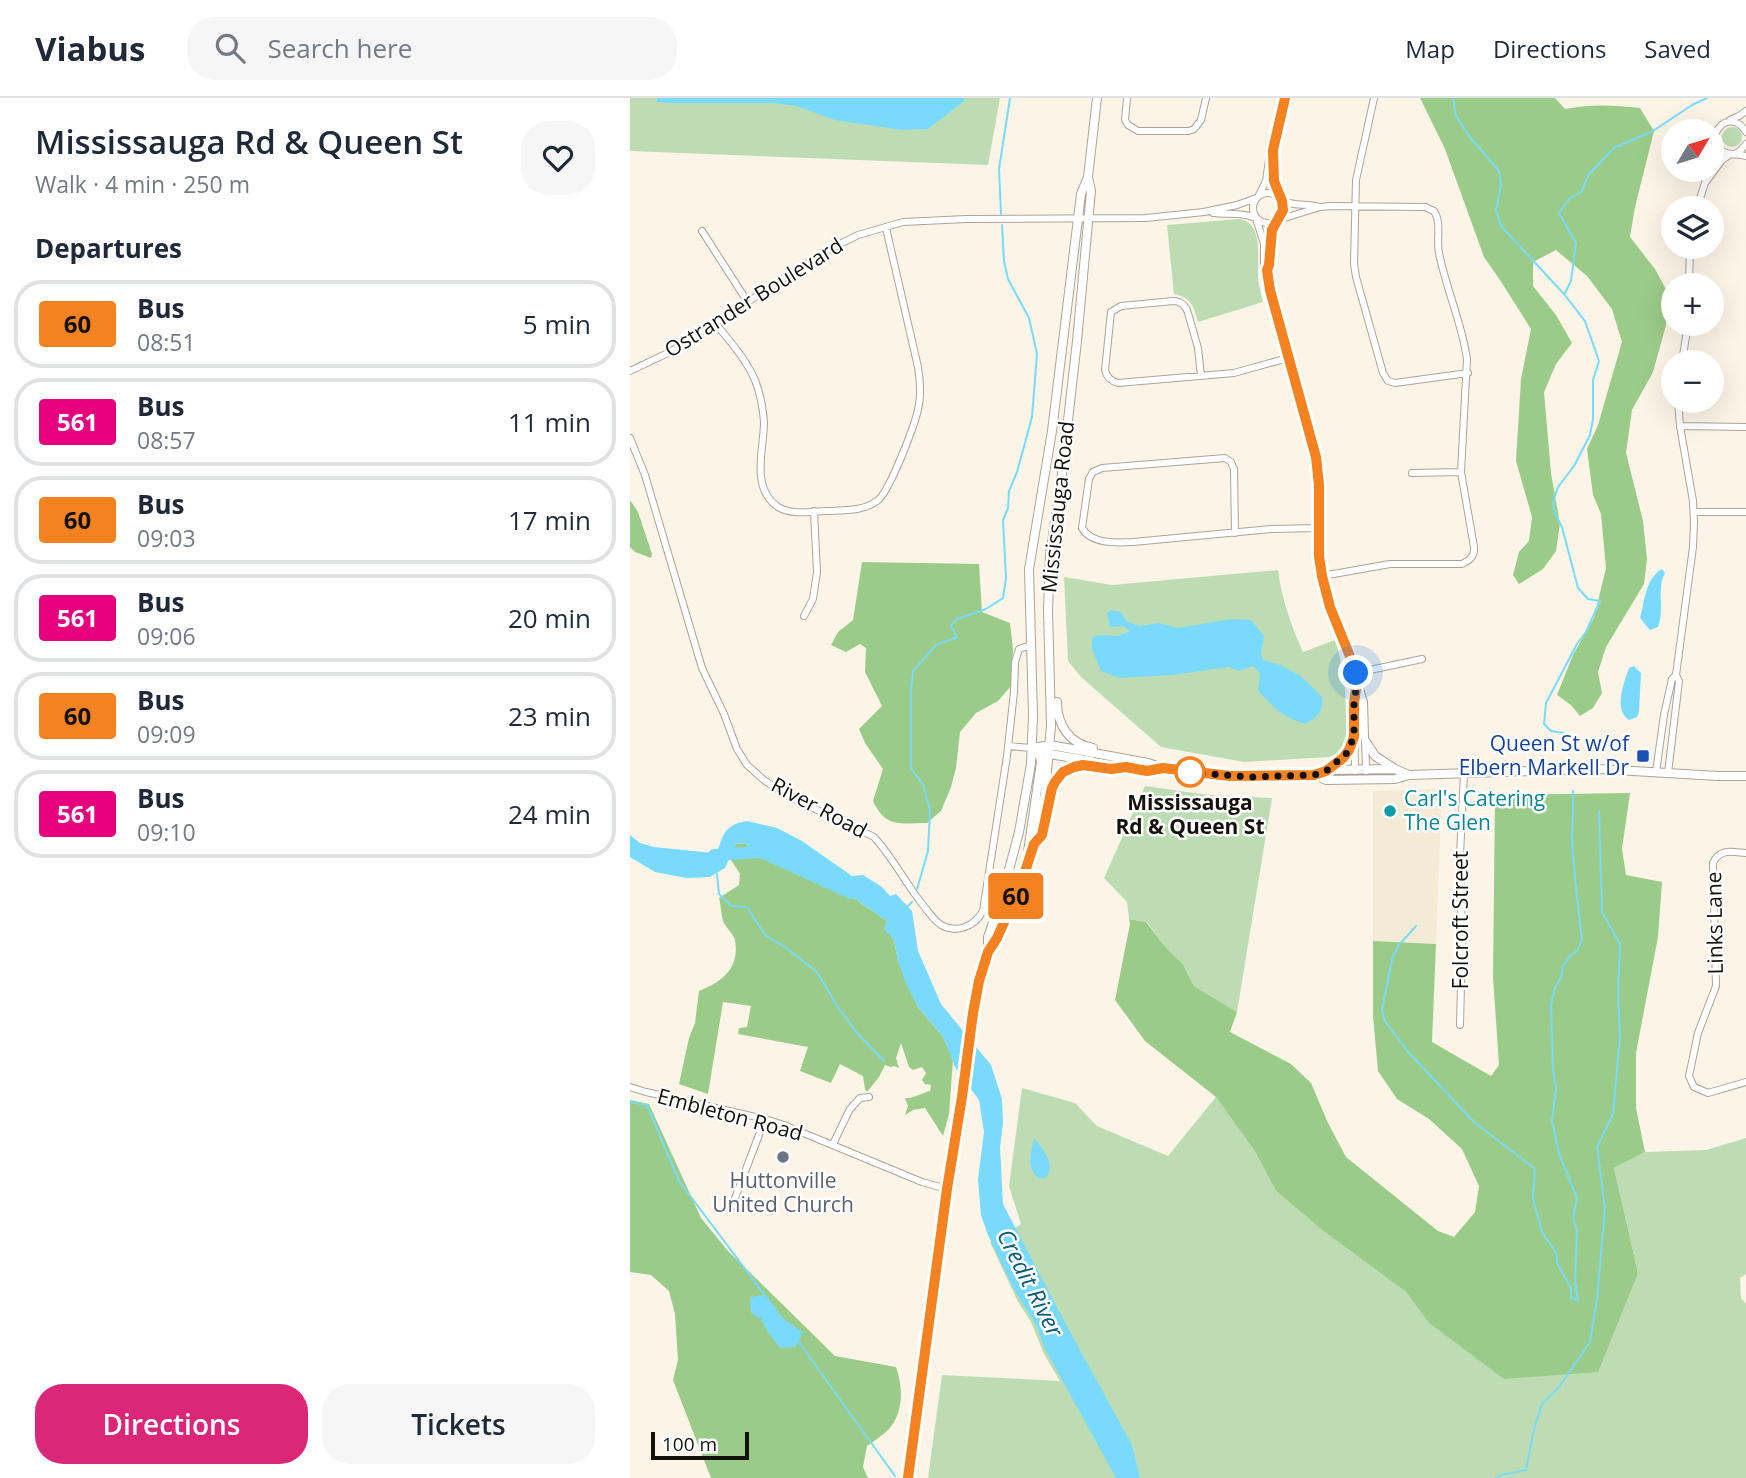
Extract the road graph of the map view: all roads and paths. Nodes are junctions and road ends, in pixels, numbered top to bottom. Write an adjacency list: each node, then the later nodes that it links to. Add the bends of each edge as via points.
1 (1097, 98): 22 (main road, Mississauga Road, via 1088,177 1091,191)
2 (1126, 98): 3 (street, via 1125,120 1133,129 1189,131 1201,120)
3 (1206, 98)
4 (1285, 98): 10 (street)
5 (1374, 98): 18 (street)
6 (1746, 111): 7 (street)
7 (1726, 122): 8 (street, via 1736,122)
8 (1746, 132)
9 (1746, 144): 12 (street)
10 (1273, 150): 16 (street); 17 (street)
11 (1724, 151): 12 (street)
12 (1735, 153): 13 (street); 14 (street, via 1722,160)
13 (1746, 156)
14 (1705, 183): 15 (street)
15 (1701, 196)
16 (1257, 197): 17 (street, via 1271,193); 20 (street); 21 (street, via 1253,205)
17 (1280, 199): 19 (street, via 1296,206); 23 (street, via 1283,210)
18 (1355, 206): 19 (street); 31 (street, via 1425,207 1436,214 1438,252 1464,342); 31 (street, via 1355,270 1385,377 1395,383)
19 (1320, 207): 23 (street)
20 (1204, 212): 21 (street); 22 (street, Ostrander Boulevard)
21 (1256, 218): 23 (street, via 1268,224); 26 (street)
22 (1083, 219): 24 (street, Ostrander Boulevard, via 966,219 903,222); 46 (main road, Mississauga Road, via 1029,569); 50 (main road, Mississauga Road, via 1077,341 1050,555)
23 (1277, 220): 26 (street, via 1270,236)
24 (886, 228): 27 (street, Ostrander Boulevard, via 828,250); 39 (street, via 918,367 919,404 908,440 879,500 861,509)
25 (702, 231): 27 (street)
26 (1267, 270): 29 (street)
27 (747, 301): 28 (street, Ostrander Boulevard)
28 (715, 323): 30 (street, Ostrander Boulevard); 39 (street, via 755,379 763,409 761,482 767,496 792,512)
29 (1288, 358): 32 (street); 42 (street, via 1316,457)
30 (630, 371)
31 (1468, 373): 37 (street)
32 (1201, 376): 32 (street, via 1111,381 1104,370 1111,312 1121,306 1181,303 1198,348)
33 (1679, 413): 34 (street)
34 (1680, 426): 35 (street); 40 (street)
35 (1746, 427)
36 (630, 438): 54 (street, River Road, via 702,668 747,765 788,796 874,837 912,892 943,926 971,925 984,911)
37 (1461, 472): 38 (street); 44 (street, via 1474,547 1469,561 1390,564)
38 (1412, 473)
39 (814, 511): 45 (street, via 817,572 813,598)
40 (1694, 512): 41 (street); 49 (street)
41 (1746, 512)
42 (1319, 528): 43 (street); 44 (street)
43 (1235, 533): 43 (street, via 1234,469 1225,458 1102,468 1091,475 1082,524 1093,538 1126,543)
44 (1322, 576): 48 (street)
45 (804, 616)
46 (1031, 645): 54 (street, River Road, via 1019,649 1015,662); 55 (main road, Mississauga Road)
47 (1422, 659): 48 (street)
48 (1356, 673): 51 (street)
49 (1676, 674): 64 (street, via 1664,715); 66 (street, via 1679,681)
50 (1050, 677): 56 (main road, Mississauga Road); 57 (main road, via 1056,682 1058,715 1069,736)
51 (1357, 682): 52 (street); 53 (street, via 1364,702)
52 (1354, 737): 61 (street); 63 (main road, via 1346,754)
53 (1366, 742): 60 (main road); 62 (street)
54 (1008, 746): 55 (street)
55 (1032, 748): 56 (main road); 74 (main road, via 1041,762); 75 (main road, Mississauga Road, via 1019,832 988,937)
56 (1050, 750): 57 (main road); 58 (main road); 72 (main road, Mississauga Road)
57 (1111, 756): 59 (main road)
58 (1126, 767): 59 (main road); 72 (main road, via 1083,765 1063,772 1052,788 1042,835)
59 (1163, 768): 67 (main road, via 1230,776)
60 (1395, 769): 62 (main road); 68 (main road)
61 (1355, 770): 62 (main road); 63 (main road); 71 (street)
62 (1366, 770): 70 (street)
63 (1326, 771): 67 (main road)
64 (1656, 772): 65 (main road); 66 (main road)
65 (1464, 773): 68 (main road); 76 (street, Folcroft Street)
66 (1668, 773): 69 (main road)
67 (1314, 775): 71 (main road, via 1326,780)
68 (1409, 775): 70 (main road)
69 (1746, 776)
70 (1367, 779): 71 (main road)
71 (1356, 780)
72 (1034, 844): 74 (main road, Mississauga Road)
73 (1746, 853): 77 (street, Links Lane, via 1723,852 1713,863 1716,986 1698,1033 1689,1076 1694,1087 1708,1093)
74 (1029, 861): 75 (main road, Mississauga Road)
75 (988, 952): 82 (main road, Mississauga Road, via 973,1013)
76 (1460, 1025)
77 (1746, 1082)
78 (630, 1087): 80 (street, Embleton Road)
79 (869, 1097): 81 (street, via 860,1098 850,1109)
80 (765, 1119): 81 (street, Embleton Road); 83 (street)
81 (833, 1144): 82 (street, Embleton Road)
82 (947, 1189): 84 (main road, Mississauga Road)
83 (732, 1206)
84 (908, 1478)

